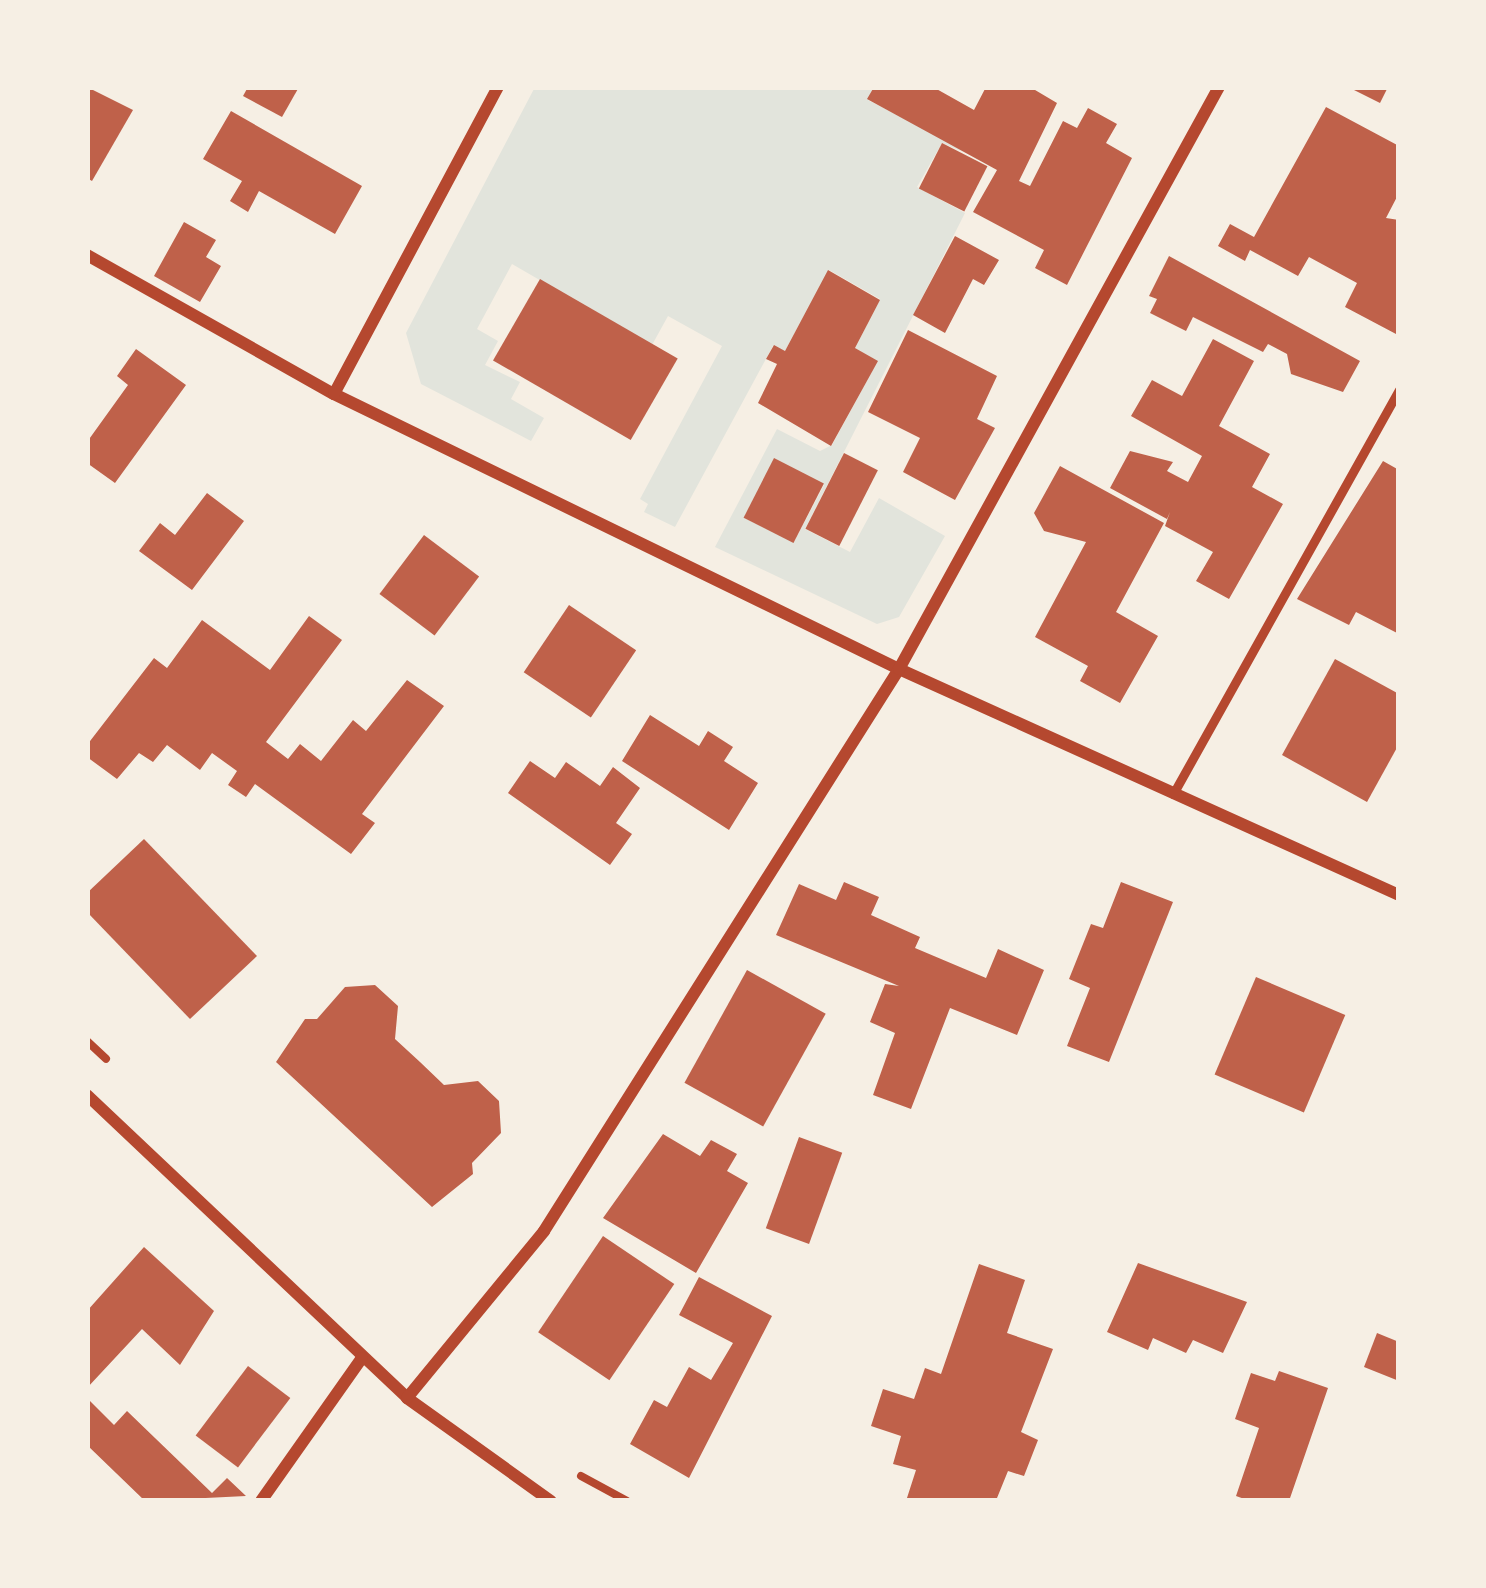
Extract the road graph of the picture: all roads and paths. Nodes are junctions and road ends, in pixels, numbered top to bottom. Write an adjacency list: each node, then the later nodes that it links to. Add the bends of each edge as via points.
1 (498, 87): 5 (street)
2 (1219, 87): 6 (street)
3 (87, 255): 5 (street)
4 (1399, 390): 7 (lane)
5 (334, 394): 6 (street)
6 (899, 669): 7 (street); 11 (street, via 544,1231)
7 (1174, 794): 8 (street)
8 (1399, 895)
9 (87, 1095): 10 (street)
10 (362, 1358): 11 (street); 12 (street)
11 (407, 1398): 13 (street)
12 (261, 1501)
13 (551, 1501)

